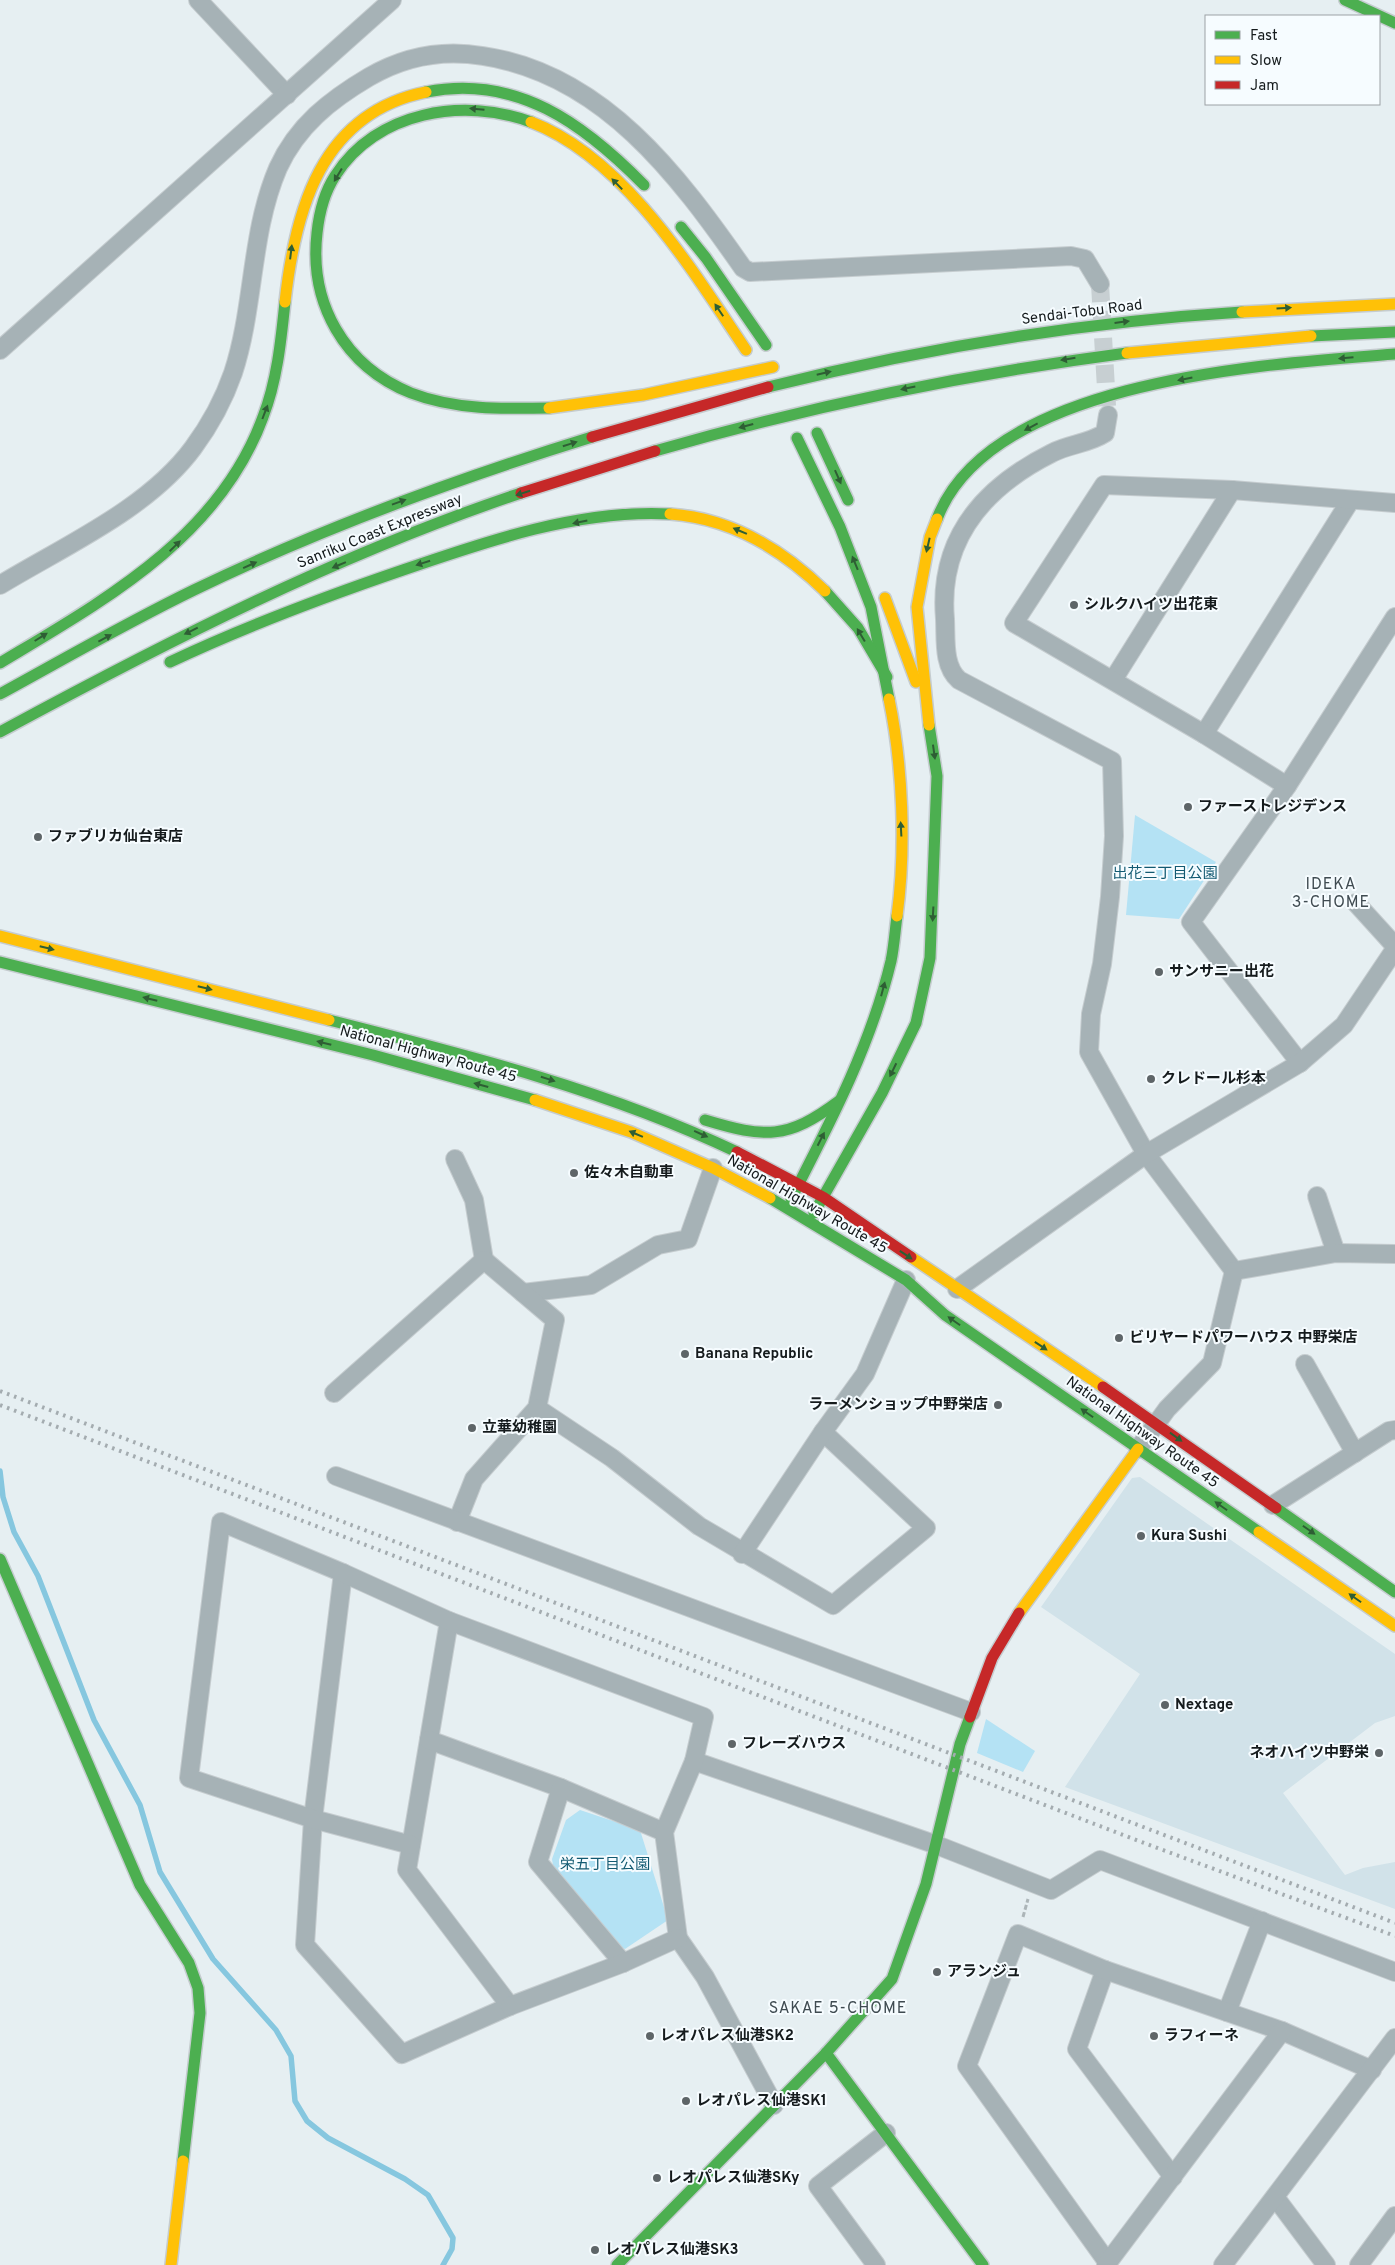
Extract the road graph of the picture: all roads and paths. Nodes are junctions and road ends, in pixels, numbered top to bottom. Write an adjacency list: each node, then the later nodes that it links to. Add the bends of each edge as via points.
1 (198, 0): 7 (street)
2 (392, 0): 7 (street)
3 (1344, 0): 4 (main road)
4 (1377, 15)
5 (1380, 16): 6 (main road)
6 (1395, 23)
7 (287, 95): 16 (street)
8 (654, 196): 31 (main road, one-way to 8, via 89,608 169,552 197,526 221,496 254,440 269,401 292,239 301,206 315,174 332,148 376,110 404,97 431,90 459,87 515,94 551,109 583,129 616,156)
9 (671, 216): 15 (main road, via 706,258)
10 (1100, 284): 28 (street, via 1085,259 1071,256 750,272 743,268 699,206 640,138 604,107 571,85 540,70 498,58 430,54 402,61 349,89 320,109 279,166 264,208 233,372 223,398 192,449 146,496)
11 (1395, 304): 12 (main road, Sendai-Tobu Road, one-way to 11, via 1201,314)
12 (1060, 330): 14 (main road); 20 (main road, Sendai-Tobu Road, one-way to 12, via 937,349)
13 (1395, 332): 37 (main road, Sanriku Coast Expressway, one-way to 37, via 1207,343 1066,360 946,380 793,414 638,456 510,497 381,547 225,615 104,674)
14 (958, 335)
15 (766, 345)
16 (0, 350)
17 (746, 350): 19 (main road, one-way to 19, via 678,252 611,177 550,130 518,115 458,108 410,117 387,126 366,142 342,168 328,192 318,220 314,246 315,274 322,304 335,331 376,373 398,388 422,397 486,410 571,405 692,385)
18 (1395, 354): 36 (main road, one-way to 36, via 1310,361 1135,388 1043,420 980,459 941,508 930,537 917,607)
19 (782, 365)
20 (776, 384): 35 (main road, Sanriku Coast Expressway, one-way to 20, via 169,603 366,514 488,469)
21 (1108, 415): 47 (street, via 1105,433 1093,441 1054,452 1029,466 1004,483 966,523 944,581 944,606 949,668 959,680 1112,761 1114,836 1110,897 1102,964 1090,1014 1089,1052)
22 (817, 433): 27 (main road, one-way to 27)
23 (797, 438): 33 (main road, one-way to 23, via 871,608 860,576)
24 (1232, 490): 25 (street); 34 (street); 34 (street, via 1104,485 1014,623)
25 (1350, 501): 26 (street); 38 (street)
26 (1395, 503)
27 (855, 515)
28 (0, 585)
29 (882, 586): 36 (main road, via 901,646)
30 (1395, 617): 39 (street)
31 (0, 663)
32 (158, 668): 33 (main road, one-way to 32, via 854,623 798,565 738,530 674,514 606,516 456,552 276,615)
33 (886, 677): 45 (main road, one-way to 33, via 877,1010 891,960 903,873 897,738)
34 (1113, 680): 38 (street)
35 (0, 694)
36 (926, 704): 52 (main road, one-way to 52, via 937,776 930,958 916,1023 882,1093)
37 (0, 732)
38 (1204, 734): 39 (street)
39 (1287, 786): 44 (street, via 1190,922)
40 (1356, 903): 42 (street)
41 (0, 936): 46 (main road, National Highway Route 45, one-way to 46, via 518,1069)
42 (1395, 948): 44 (street, via 1344,1025)
43 (0, 962): 49 (main road, National Highway Route 45, one-way to 43, via 632,1132 517,1094)
44 (1300, 1063): 47 (street)
45 (842, 1099): 46 (main road, via 802,1127 776,1135 761,1135); 50 (main road, one-way to 45)
46 (623, 1104): 50 (main road, National Highway Route 45, one-way to 50, via 695,1131)
47 (1146, 1154): 58 (street); 60 (street)
48 (455, 1159): 57 (street, via 474,1200)
49 (713, 1168): 53 (main road, National Highway Route 45); 61 (street, via 688,1239 658,1245 591,1284)
50 (799, 1182): 52 (main road, National Highway Route 45); 53 (main road)
51 (1317, 1196): 55 (street)
52 (823, 1197): 54 (main road); 60 (main road, National Highway Route 45, one-way to 60)
53 (787, 1207): 54 (main road, National Highway Route 45)
54 (810, 1220): 59 (main road, National Highway Route 45)
55 (1336, 1252): 56 (street); 58 (street)
56 (1395, 1254)
57 (484, 1260): 61 (street); 63 (street)
58 (1234, 1271): 65 (street, via 1212,1363)
59 (906, 1280): 67 (street, via 865,1374); 68 (main road, National Highway Route 45, one-way to 59, via 945,1315)
60 (957, 1289): 65 (main road, National Highway Route 45, one-way to 65)
61 (523, 1293): 64 (street, via 555,1320)
62 (1305, 1364): 69 (street)
63 (334, 1393)
64 (537, 1408): 72 (street, via 474,1479); 73 (street, via 612,1458 699,1526)
65 (1157, 1423): 68 (street); 71 (main road, National Highway Route 45, one-way to 71)
66 (1395, 1430): 69 (street)
67 (823, 1432): 73 (street); 73 (street, via 926,1528 833,1605)
68 (1138, 1449): 78 (main road, National Highway Route 45, one-way to 68); 79 (main road, via 1028,1598 992,1658)
69 (1355, 1453): 71 (street)
70 (336, 1476): 72 (street)
71 (1273, 1505): 76 (main road, National Highway Route 45, one-way to 76)
72 (457, 1522): 79 (street)
73 (742, 1554)
74 (0, 1558): 106 (main road, via 140,1885 189,1963 198,1988 200,2013)
75 (343, 1573): 77 (street); 83 (street); 83 (street, via 221,1522 189,1778)
76 (1395, 1592)
77 (449, 1621): 80 (street); 81 (street, via 704,1718)
78 (1395, 1626)
79 (971, 1712): 85 (main road)
80 (429, 1740): 82 (street); 86 (street)
81 (694, 1761): 84 (street); 85 (street)
82 (561, 1788): 84 (street); 91 (street, via 538,1862)
83 (313, 1819): 86 (street); 94 (street, via 306,1945 402,2054)
84 (664, 1832): 90 (street)
85 (934, 1844): 87 (street); 98 (main road, via 918,1910 892,1979)
86 (411, 1845): 94 (street, via 408,1870)
87 (1033, 1883): 88 (street, via 1051,1890 1100,1860); 89 (path)
88 (1262, 1921): 93 (street); 95 (street)
89 (1018, 1934): 92 (street); 105 (street, via 967,2066)
90 (678, 1938): 91 (street); 100 (street, via 705,1977)
91 (623, 1963): 94 (street)
92 (1105, 1970): 95 (street); 102 (street, via 1077,2049)
93 (1395, 1972)
94 (510, 2006)
95 (1227, 2012): 96 (street)
96 (1282, 2031): 99 (street); 102 (street)
97 (1395, 2038): 99 (street)
98 (826, 2052): 100 (main road); 101 (main road)
99 (1372, 2070): 103 (street)
100 (774, 2105): 107 (main road)
101 (886, 2133): 108 (street, via 818,2186); 109 (main road)
102 (1173, 2177): 105 (street)
103 (1275, 2197): 110 (street); 111 (street)
104 (1395, 2216): 112 (street)
105 (1107, 2264)
106 (172, 2265)
107 (617, 2265)
108 (876, 2265)
109 (983, 2265)
110 (1223, 2265)
111 (1326, 2265)
112 (1359, 2265)

